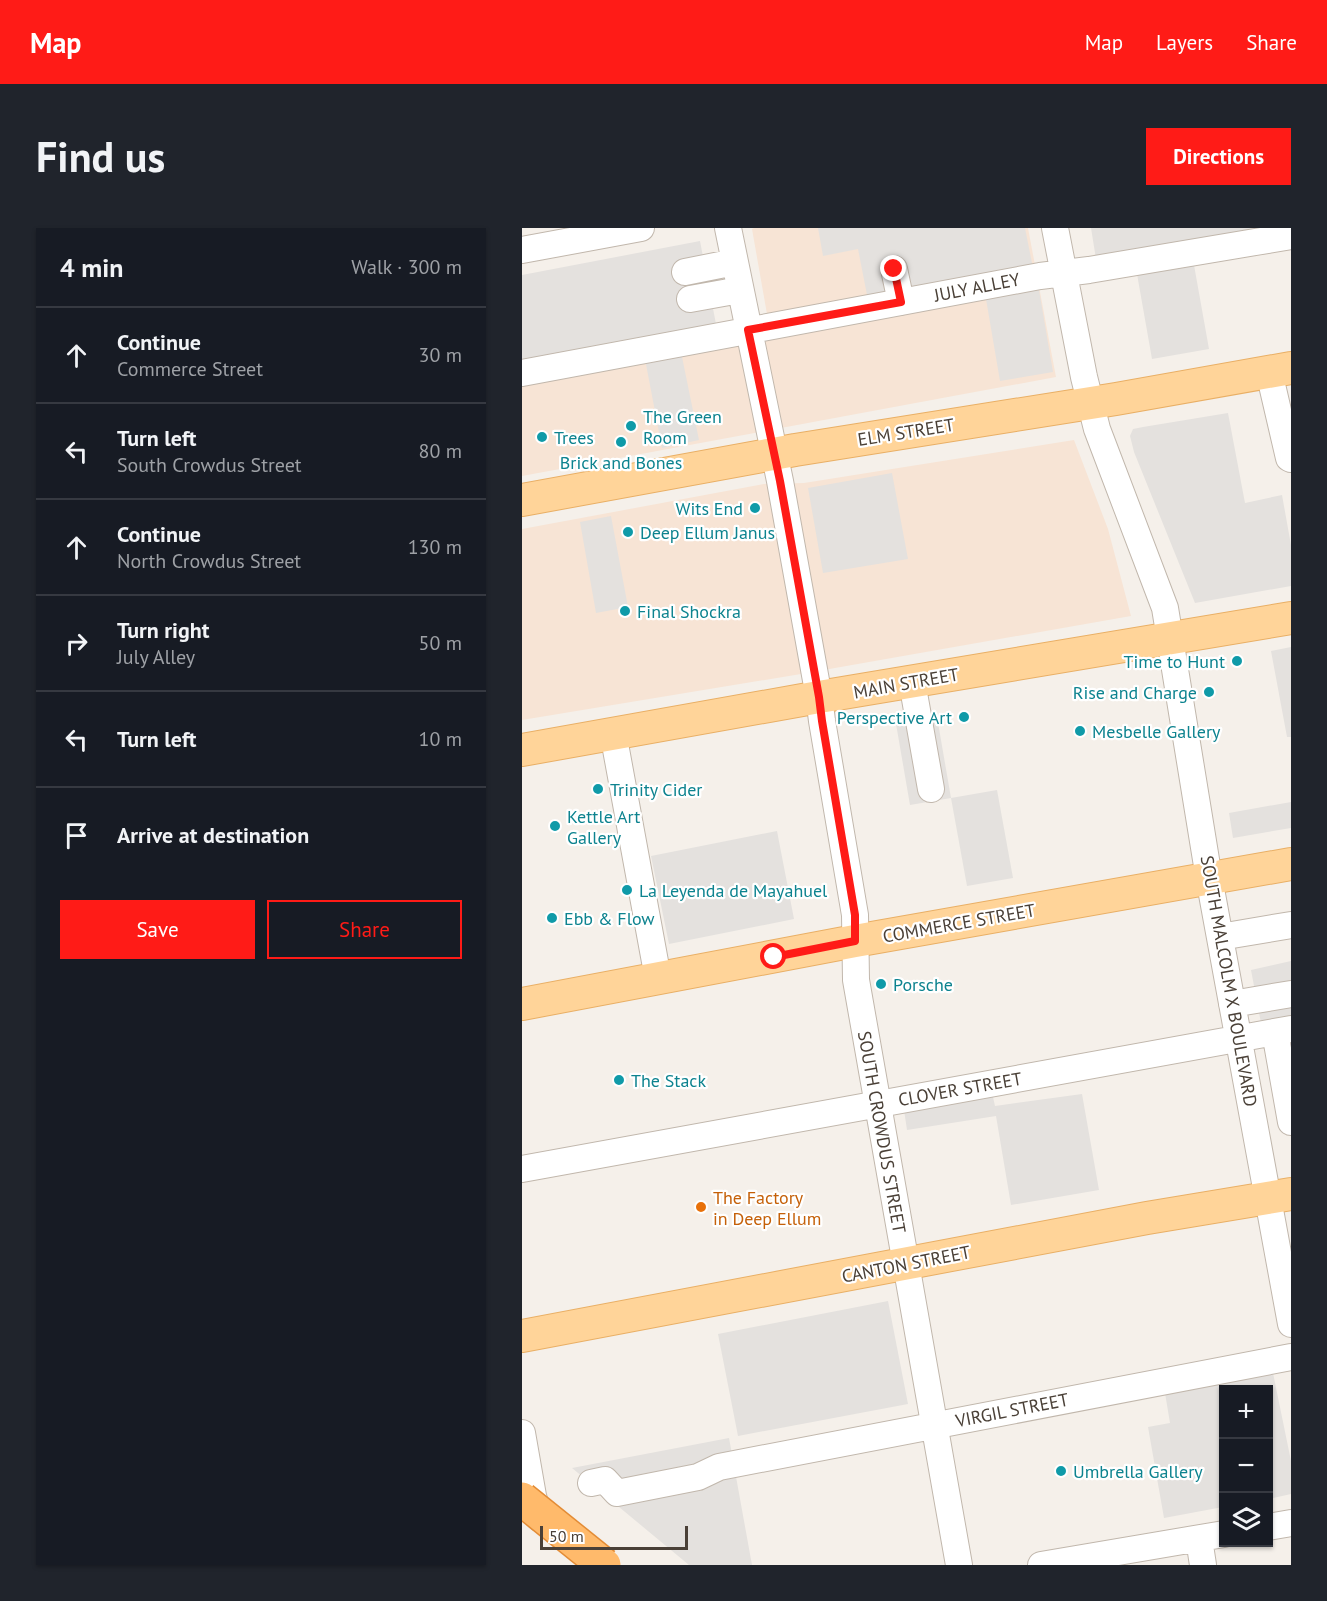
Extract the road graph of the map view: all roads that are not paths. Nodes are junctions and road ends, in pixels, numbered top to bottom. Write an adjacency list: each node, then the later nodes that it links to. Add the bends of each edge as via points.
1 (641, 228): 5 (street)
2 (728, 228): 6 (street, SOUTH CROWDUS STREET)
3 (1055, 228): 9 (street, SOUTH MALCOLM X BOULEVARD)
4 (1291, 236): 9 (street, JULY ALLEY)
5 (522, 249)
6 (735, 262): 8 (street); 10 (street, SOUTH CROWDUS STREET)
7 (894, 269): 12 (street)
8 (685, 272)
9 (1064, 273): 12 (street, JULY ALLEY); 16 (street, SOUTH MALCOLM X BOULEVARD)
10 (740, 290): 11 (street); 13 (street, SOUTH CROWDUS STREET)
11 (690, 299)
12 (901, 302): 13 (street, JULY ALLEY)
13 (748, 330): 15 (street, JULY ALLEY); 17 (street, SOUTH CROWDUS STREET)
14 (1280, 370): 16 (main road, ELM STREET); 18 (street)
15 (522, 373)
16 (1090, 402): 17 (main road, ELM STREET); 21 (street, SOUTH MALCOLM X BOULEVARD, via 1165,608)
17 (774, 453): 19 (main road, ELM STREET); 23 (street, SOUTH CROWDUS STREET)
18 (1291, 459)
19 (522, 500)
20 (1291, 618): 21 (main road, MAIN STREET)
21 (1170, 639): 22 (main road, MAIN STREET); 28 (street, SOUTH MALCOLM X BOULEVARD)
22 (912, 682): 23 (main road, MAIN STREET); 26 (street)
23 (819, 697): 24 (main road, MAIN STREET); 31 (street, SOUTH CROWDUS STREET, via 855,909)
24 (613, 733): 25 (main road, MAIN STREET); 32 (street)
25 (522, 750)
26 (931, 789)
27 (1291, 864): 28 (main road, COMMERCE STREET)
28 (1209, 878): 30 (street, SOUTH MALCOLM X BOULEVARD); 31 (main road, COMMERCE STREET)
29 (1291, 925): 30 (street)
30 (1220, 937): 35 (street, SOUTH MALCOLM X BOULEVARD)
31 (855, 941): 32 (main road, COMMERCE STREET); 38 (street, SOUTH CROWDUS STREET, via 856,980)
32 (658, 978): 34 (main road, COMMERCE STREET)
33 (1291, 994): 35 (street)
34 (522, 1004)
35 (1232, 1004): 37 (street, SOUTH MALCOLM X BOULEVARD)
36 (1283, 1030): 37 (street, CLOVER STREET); 39 (street)
37 (1239, 1038): 38 (street, CLOVER STREET); 40 (street, SOUTH MALCOLM X BOULEVARD)
38 (877, 1104): 41 (street, CLOVER STREET); 43 (street, SOUTH CROWDUS STREET)
39 (1291, 1122): 40 (street)
40 (1255, 1128): 42 (street, SOUTH MALCOLM X BOULEVARD)
41 (522, 1169)
42 (1280, 1195): 43 (main road, CANTON STREET); 44 (street, SOUTH MALCOLM X BOULEVARD)
43 (906, 1263): 45 (main road, CANTON STREET); 47 (street, SOUTH CROWDUS STREET)
44 (1291, 1324)
45 (522, 1336)
46 (1291, 1357): 47 (street, VIRGIL STREET)
47 (935, 1425): 49 (street, VIRGIL STREET, via 719,1467 698,1477 617,1492 605,1480); 57 (street, SOUTH CROWDUS STREET)
48 (522, 1433): 55 (street, via 541,1522 553,1539)
49 (591, 1483)
50 (522, 1498): 56 (highway, bridge)
51 (1291, 1523): 52 (street)
52 (1273, 1526)
53 (1219, 1535): 54 (street)
54 (1199, 1539): 58 (street); 59 (street)
55 (586, 1565)
56 (604, 1565)
57 (959, 1565)
58 (1041, 1565)
59 (1203, 1565)

